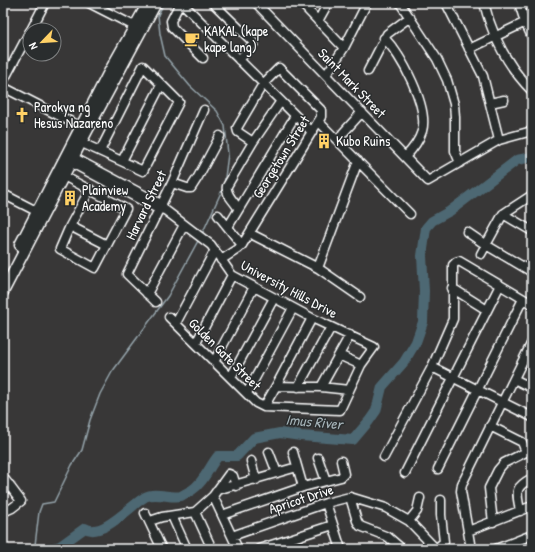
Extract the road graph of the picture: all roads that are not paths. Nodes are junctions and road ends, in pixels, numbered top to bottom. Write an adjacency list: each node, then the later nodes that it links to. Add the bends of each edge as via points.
1 (45, 3): 18 (street)
2 (89, 3): 19 (street)
3 (148, 3): 19 (main road)
4 (156, 3): 19 (main road)
5 (181, 3): 26 (street, via 171,21 172,27); 27 (street)
6 (213, 3): 27 (street, via 254,43)
7 (256, 3): 29 (street, Saint Mark Street)
8 (301, 3): 17 (street)
9 (328, 3): 17 (street)
10 (367, 3): 24 (street)
11 (400, 3): 15 (street)
12 (446, 3): 25 (street)
13 (484, 3): 20 (street)
14 (519, 3): 16 (street)
15 (410, 18): 22 (street); 55 (street, via 437,59 451,92 455,117 455,151)
16 (528, 20): 20 (street); 21 (street)
17 (318, 21): 24 (street)
18 (35, 22)
19 (138, 28): 42 (main road)
20 (496, 37): 25 (street); 34 (street, via 518,76)
21 (532, 37)
22 (384, 38): 28 (street); 51 (street, via 410,78 424,118 418,140)
23 (22, 46): 30 (street)
24 (344, 48): 29 (street)
25 (469, 49): 37 (street, via 483,76)
26 (203, 58)
27 (239, 60): 31 (street)
28 (368, 71)
29 (326, 75): 39 (street, Saint Mark Street)
30 (3, 82)
31 (264, 84): 36 (street); 43 (street, Georgetown Street, via 279,68 321,110 321,116); 48 (street, via 237,128 238,132)
32 (161, 85): 50 (street, via 143,66); 53 (street); 53 (street, via 179,102 143,171)
33 (3, 87): 42 (street)
34 (532, 91)
35 (504, 100): 37 (street)
36 (281, 101): 40 (street); 48 (street)
37 (490, 103): 46 (street)
38 (204, 110): 57 (street, Harvard Street)
39 (362, 112): 47 (street); 51 (street, Saint Mark Street)
40 (296, 116): 43 (street); 62 (street)
41 (322, 125): 47 (street)
42 (84, 129): 49 (main road); 52 (main road)
43 (311, 131): 74 (street, Georgetown Street)
44 (532, 131): 46 (street)
45 (220, 136): 57 (street, via 191,188)
46 (499, 140): 55 (street)
47 (338, 141): 54 (street)
48 (253, 142): 62 (street, via 226,190)
49 (82, 143): 50 (street); 52 (main road)
50 (100, 151): 53 (street)
51 (405, 157): 55 (street, Saint Mark Street, via 428,181)
52 (69, 159): 56 (main road); 61 (street, University Hills Drive)
53 (122, 161)
54 (358, 161): 64 (street); 79 (street)
55 (460, 163)
56 (61, 174): 58 (street); 63 (main road)
57 (172, 183): 61 (street, Harvard Street)
58 (90, 189): 68 (street); 73 (street, via 126,209)
59 (3, 194): 63 (street)
60 (532, 195): 65 (street)
61 (162, 207): 67 (street, University Hills Drive); 87 (street, Harvard Street, via 127,274)
62 (238, 208): 69 (street)
63 (40, 214): 82 (main road); 86 (main road)
64 (410, 214)
65 (503, 214): 70 (street); 75 (street)
66 (218, 215): 69 (street)
67 (184, 225): 76 (street, University Hills Drive); 87 (street)
68 (70, 226): 73 (street); 73 (street, via 60,249 95,268)
69 (228, 227): 74 (street)
70 (532, 231)
71 (467, 232): 75 (street)
72 (255, 236): 79 (street)
73 (107, 245)
74 (242, 245): 78 (street, Georgetown Street)
75 (486, 245): 77 (street); 80 (street)
76 (215, 250): 78 (street, University Hills Drive); 97 (street)
77 (481, 254)
78 (221, 260): 81 (street, University Hills Drive)
79 (318, 268): 88 (street)
80 (532, 272)
81 (232, 275): 84 (street, University Hills Drive); 101 (street)
82 (3, 277)
83 (500, 285): 85 (street, via 459,261 453,265); 90 (street); 94 (street)
84 (254, 287): 89 (street, University Hills Drive); 104 (street)
85 (452, 288): 94 (street); 106 (street, via 453,319)
86 (3, 292)
87 (147, 294): 91 (street, Harvard Street)
88 (360, 297)
89 (274, 298): 93 (street, University Hills Drive); 107 (street)
90 (523, 299): 92 (street); 115 (street)
91 (156, 302)
92 (532, 304)
93 (293, 308): 96 (street, University Hills Drive); 116 (street)
94 (487, 310): 108 (street)
95 (169, 317): 97 (street, Golden Gate Street)
96 (312, 318): 98 (street, University Hills Drive); 110 (street)
97 (176, 323): 101 (street, Golden Gate Street)
98 (331, 327): 99 (street, University Hills Drive); 111 (street)
99 (350, 335): 102 (street); 105 (street, University Hills Drive, via 374,348)
100 (532, 342): 103 (street)
101 (196, 344): 104 (street, Golden Gate Street)
102 (339, 355): 105 (street); 112 (street)
103 (529, 356): 109 (street)
104 (214, 362): 107 (street, Golden Gate Street)
105 (361, 364): 114 (street)
106 (432, 366): 108 (street); 124 (street)
107 (231, 377): 116 (street, Golden Gate Street)
108 (453, 377): 115 (street); 131 (street)
109 (514, 379): 113 (street); 117 (street)
110 (276, 386): 111 (street); 118 (street)
111 (298, 387): 112 (street)
112 (321, 387): 114 (street)
113 (532, 388)
114 (349, 390): 118 (street, via 340,410)
115 (477, 390): 117 (street); 129 (street)
116 (247, 394): 118 (street, Golden Gate Street)
117 (502, 402): 119 (street); 120 (street)
118 (264, 407)
119 (532, 417)
120 (490, 426): 121 (street, via 522,442); 156 (street, via 461,487)
121 (529, 450): 154 (street, via 504,463 498,470 489,488)
122 (269, 452): 130 (street)
123 (293, 452): 128 (street)
124 (384, 457)
125 (318, 458): 135 (street)
126 (251, 461): 134 (street)
127 (341, 461): 135 (street, via 344,474)
128 (297, 467): 130 (street); 138 (street)
129 (438, 469)
130 (277, 473): 134 (street)
131 (406, 473)
132 (3, 477): 136 (street)
133 (532, 478): 146 (street, via 518,488)
134 (256, 480): 137 (street)
135 (326, 481): 138 (street)
136 (10, 485): 139 (street); 147 (street, via 21,501)
137 (236, 486): 140 (street); 140 (street, via 230,474)
138 (303, 487): 150 (street)
139 (3, 491)
140 (215, 493): 148 (street); 150 (street)
141 (350, 497): 144 (street, Apricot Drive); 153 (street, Apricot Drive, via 386,508); 165 (street, via 360,526 388,537)
142 (420, 498): 153 (street, via 416,511)
143 (441, 500): 166 (street, via 444,542)
144 (326, 503): 155 (street); 158 (street, Apricot Drive)
145 (532, 506): 146 (street)
146 (520, 511): 154 (street)
147 (3, 512)
148 (195, 512): 151 (street); 161 (street)
149 (145, 513): 152 (street)
150 (222, 515): 158 (street)
151 (172, 516): 152 (street); 160 (street)
152 (150, 521): 159 (street)
153 (409, 521): 166 (street, Apricot Drive)
154 (493, 522): 156 (street)
155 (333, 525): 163 (street); 164 (street)
156 (468, 531): 167 (street)
157 (532, 535): 168 (street)
158 (232, 536): 162 (street)
159 (162, 549)
160 (187, 549)
161 (212, 549)
162 (238, 549)
163 (259, 549)
164 (341, 549)
165 (402, 549)
166 (436, 549)
167 (471, 549)
168 (496, 549)

